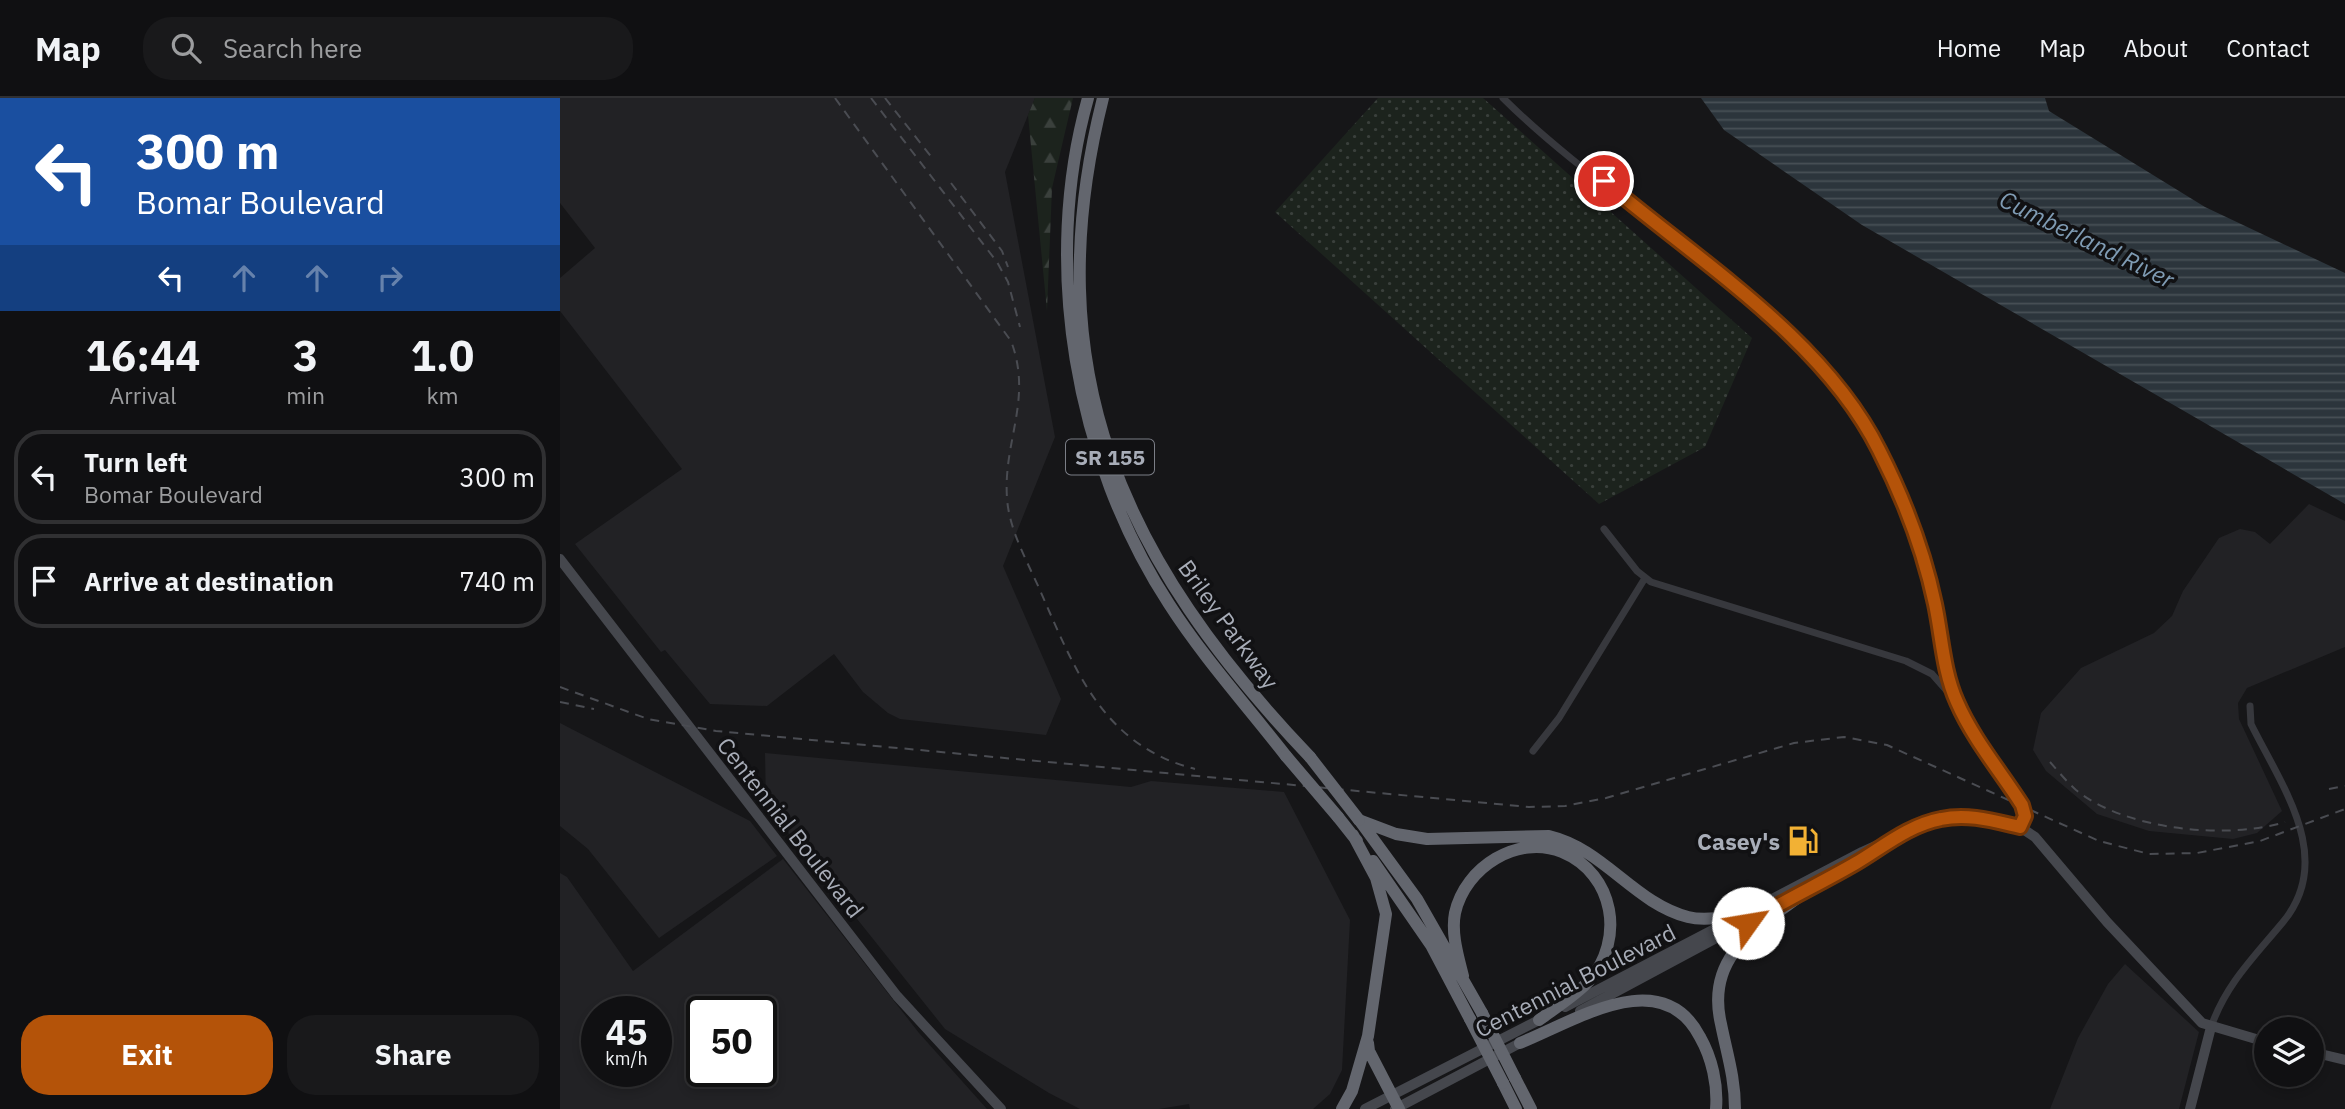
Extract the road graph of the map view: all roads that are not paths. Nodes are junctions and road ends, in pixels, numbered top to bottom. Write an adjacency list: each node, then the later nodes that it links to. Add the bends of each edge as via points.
1 (1088, 98): 12 (highway, Briley Parkway / SR 155, bridge, via 1076,146 1067,277 1080,386 1096,450 1125,524 1170,606)
2 (1103, 98): 10 (highway, Briley Parkway / SR 155, bridge, via 1092,143 1078,252 1081,327 1105,444 1158,563 1191,613)
3 (1503, 98): 7 (street, via 1554,146 1604,181 1754,304 1839,386 1880,450 1908,518 1929,582)
4 (1604, 529): 6 (street)
5 (560, 559): 28 (main road, Centennial Boulevard, via 897,996)
6 (1645, 578): 7 (street, via 1922,667); 9 (street, via 1559,718)
7 (1956, 702): 11 (street, via 2022,805 2025,816)
8 (2250, 706): 19 (street, via 2250,724 2300,825 2306,876 2284,920 2221,998)
9 (1533, 751)
10 (1359, 820): 15 (highway, via 1396,834 1427,839 1549,836 1567,840 1672,912 1691,918); 16 (highway, Briley Parkway / SR 155, via 1417,899)
11 (2020, 827): 13 (main road, Centennial Boulevard, via 1987,819 1939,819); 19 (main road, Centennial Boulevard, via 2042,844 2183,1005)
12 (1353, 835): 17 (highway, Briley Parkway / SR 155, via 1403,901); 20 (highway, via 1376,878 1386,914)
13 (1877, 847): 14 (main road, Centennial Boulevard); 15 (main road, Centennial Boulevard)
14 (1812, 887): 22 (main road, Centennial Boulevard); 34 (highway, via 1749,934 1723,966 1717,1007 1735,1076)
15 (1742, 915): 18 (main road, Centennial Boulevard)
16 (1463, 976): 17 (highway, Briley Parkway / SR 155); 18 (highway, via 1455,913 1462,894 1481,869 1508,852 1526,848 1561,851 1577,860 1591,872 1609,904 1609,946 1589,981)
17 (1476, 1016): 25 (highway, Briley Parkway / SR 155, bridge)
18 (1539, 1020): 26 (main road, Centennial Boulevard)
19 (2211, 1027): 21 (main road, Centennial Boulevard); 35 (main road)
20 (1368, 1036): 26 (highway, via 1369,1051); 29 (highway)
21 (2254, 1039)
22 (1520, 1044): 27 (main road, Centennial Boulevard); 33 (highway, via 1621,1003 1660,1000 1689,1020 1702,1040 1713,1073)
23 (2324, 1055): 24 (main road)
24 (2345, 1060)
25 (1509, 1080): 31 (highway, Briley Parkway / SR 155); 32 (highway, Briley Parkway / SR 155)
26 (1392, 1095): 27 (highway); 30 (main road, Centennial Boulevard)
27 (1398, 1108)
28 (1001, 1109)
29 (1342, 1109)
30 (1365, 1109)
31 (1516, 1109)
32 (1531, 1109)
33 (1716, 1109)
34 (1735, 1109)
35 (2190, 1109)

